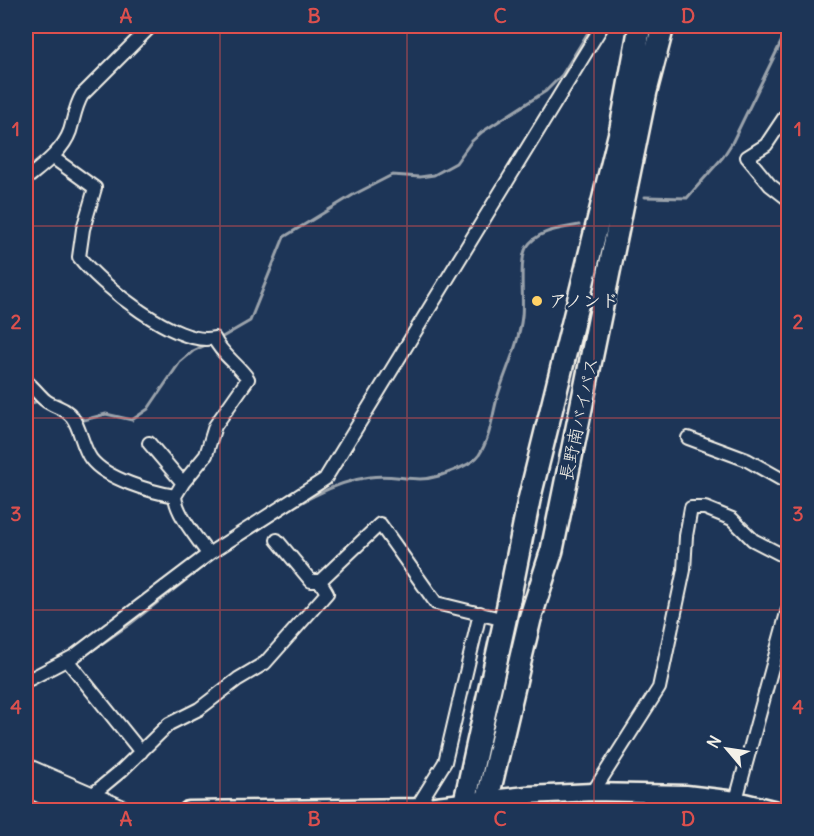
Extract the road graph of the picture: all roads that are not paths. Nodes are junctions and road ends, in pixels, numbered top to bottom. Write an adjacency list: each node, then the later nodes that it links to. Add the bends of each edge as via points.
1 (151, 26): 6 (street, via 81,95 69,133)
2 (602, 26): 16 (street, via 325,479)
3 (640, 26): 21 (highway, 長野南バイパス, via 621,128 549,414)
4 (663, 26): 31 (highway, 長野南バイパス, via 552,550 530,619)
5 (789, 112): 8 (street, via 766,145 747,157 770,185)
6 (52, 157): 7 (street); 12 (street, via 95,188 80,245 79,257 86,267 122,299 166,325 194,338 214,338 248,379 215,426 206,454)
7 (26, 179)
8 (789, 199)
9 (26, 385): 14 (street, via 73,418 92,461 139,488)
10 (688, 438): 13 (street, via 747,460)
11 (149, 443): 12 (street)
12 (183, 483): 14 (street)
13 (789, 483)
14 (175, 496): 16 (street, via 181,514)
15 (277, 540): 18 (street, via 311,581)
16 (208, 554): 22 (street)
17 (789, 558): 27 (street, via 753,540 732,519 705,508 691,508 684,570 659,688)
18 (320, 581): 20 (street, via 380,524 436,603); 24 (street, via 327,593 265,663 199,709 169,724)
19 (789, 609): 29 (street)
20 (480, 613): 21 (street); 34 (street, via 445,762)
21 (505, 620): 32 (highway, 長野南バイパス)
22 (67, 660): 23 (street); 24 (street)
23 (26, 679)
24 (141, 752): 33 (street)
25 (26, 768): 33 (main road)
26 (26, 787): 33 (main road)
27 (593, 792): 28 (street); 30 (street)
28 (686, 795): 29 (street); 37 (street)
29 (736, 800): 38 (street)
30 (526, 803): 31 (street)
31 (487, 805): 32 (street)
32 (464, 806): 34 (street)
33 (80, 807): 35 (main road)
34 (418, 809): 36 (street)
35 (123, 810)
36 (188, 810)
37 (694, 810)
38 (777, 810)

